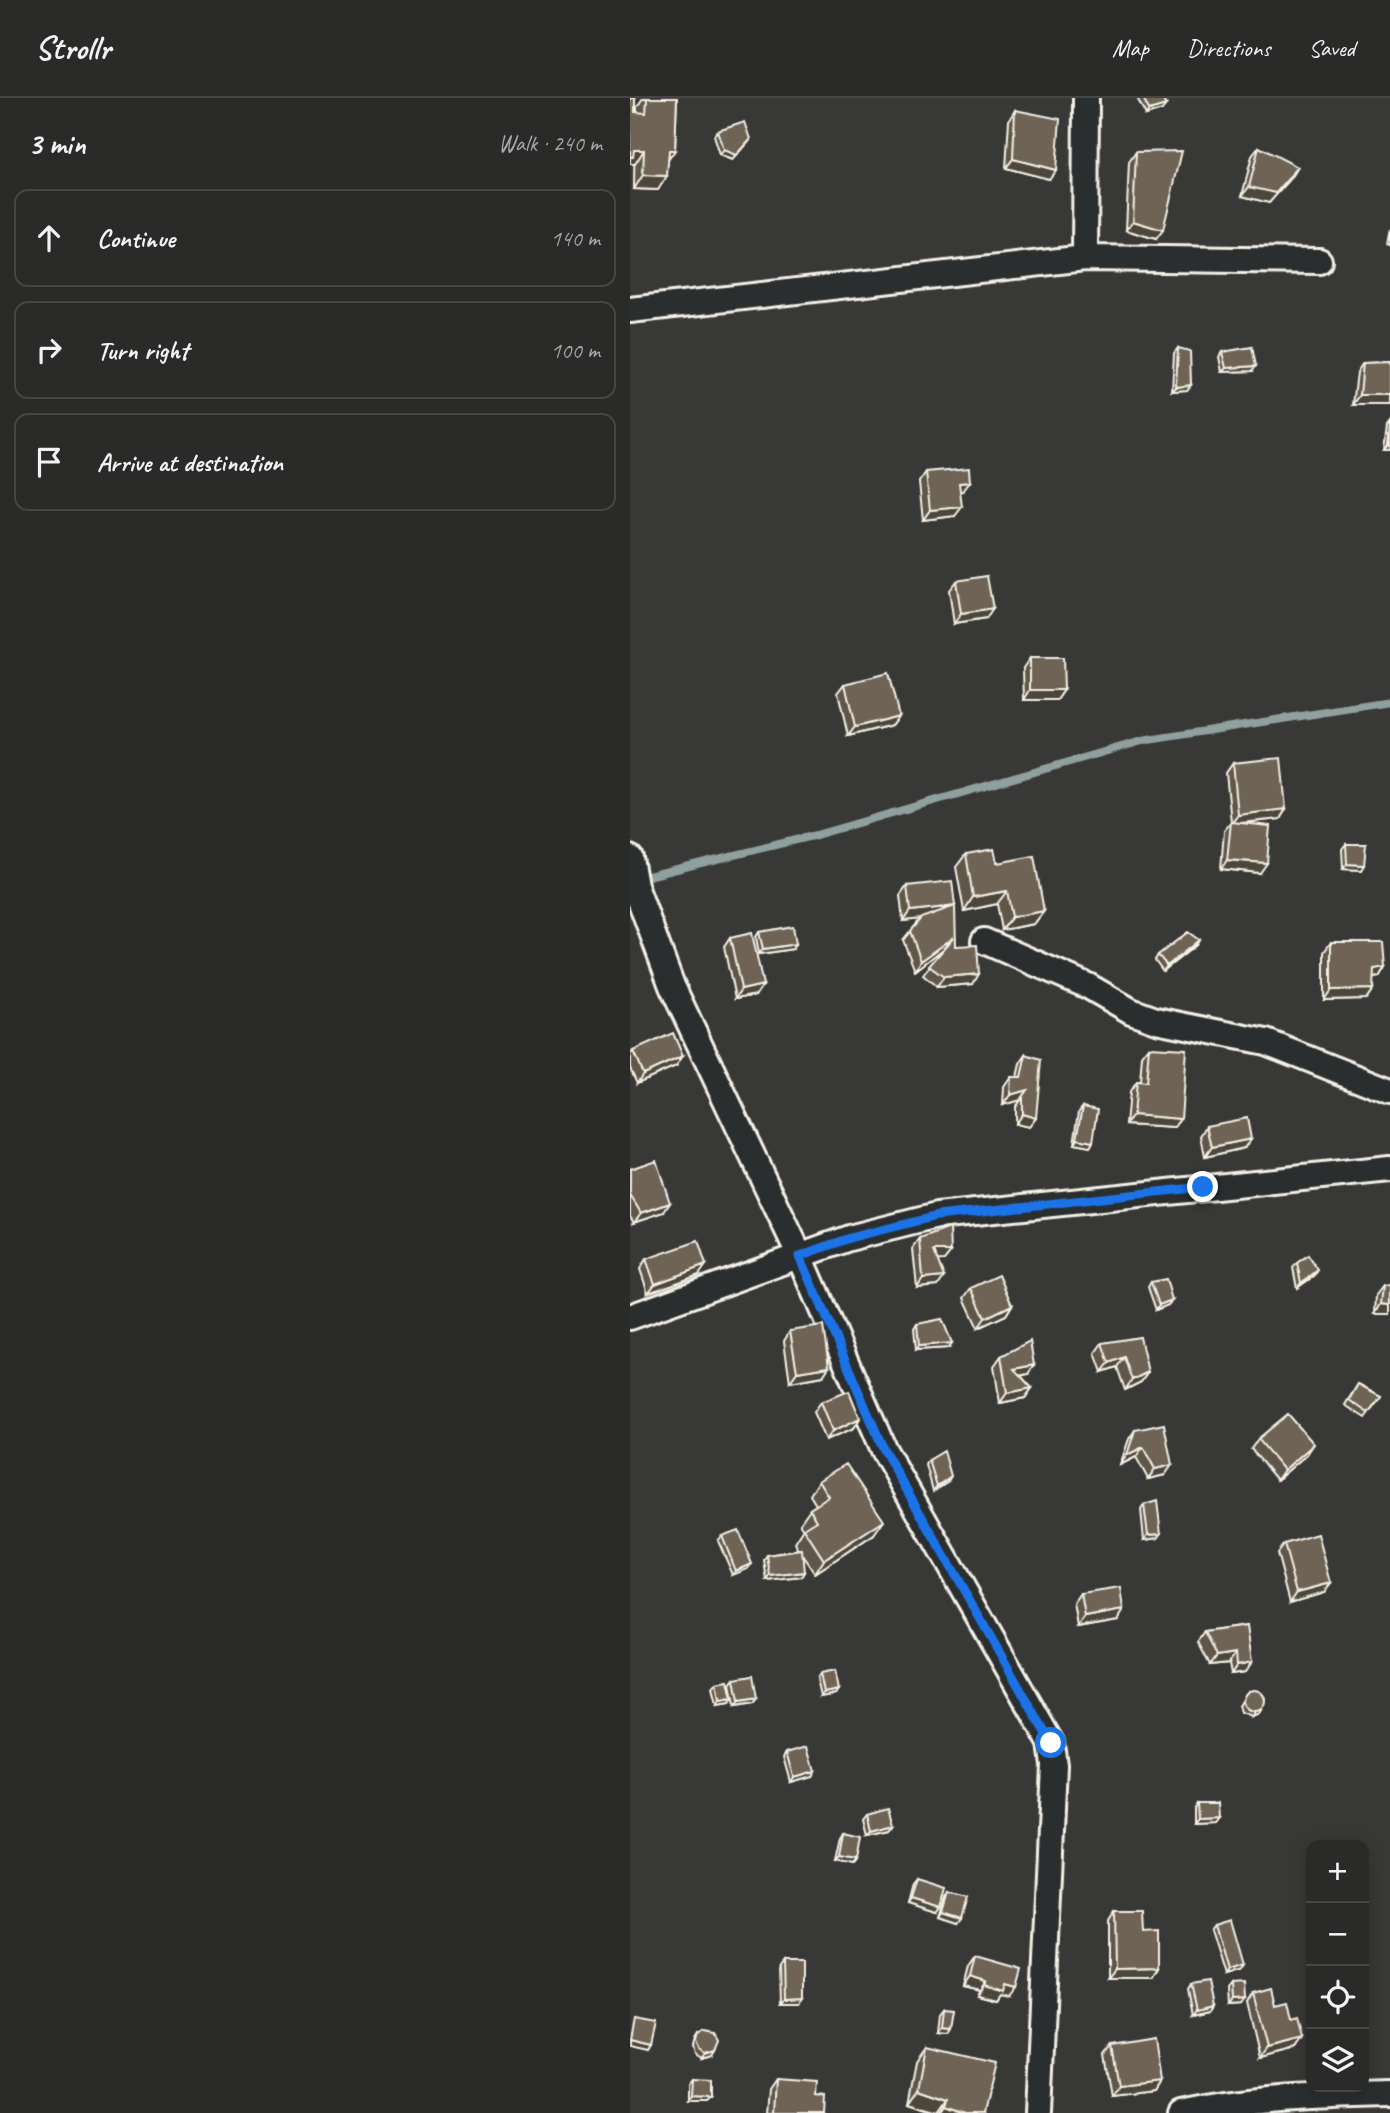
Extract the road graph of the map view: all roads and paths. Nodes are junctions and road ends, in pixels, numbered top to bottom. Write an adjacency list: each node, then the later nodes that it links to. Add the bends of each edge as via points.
1 (1086, 98): 2 (street)
2 (1085, 258): 3 (street); 4 (street)
3 (1319, 261)
4 (630, 310)
5 (630, 858): 9 (street, via 635,886 672,986)
6 (984, 942): 7 (street, via 1088,986 1131,1011 1266,1042)
7 (1390, 1091)
8 (1390, 1169): 9 (street, via 937,1216 849,1238)
9 (800, 1256): 10 (street); 12 (street, via 884,1450 1051,1743 1054,1765)
10 (630, 1317)
11 (1390, 2094): 13 (street, via 1312,2096)
12 (1038, 2113)
13 (1181, 2113)

